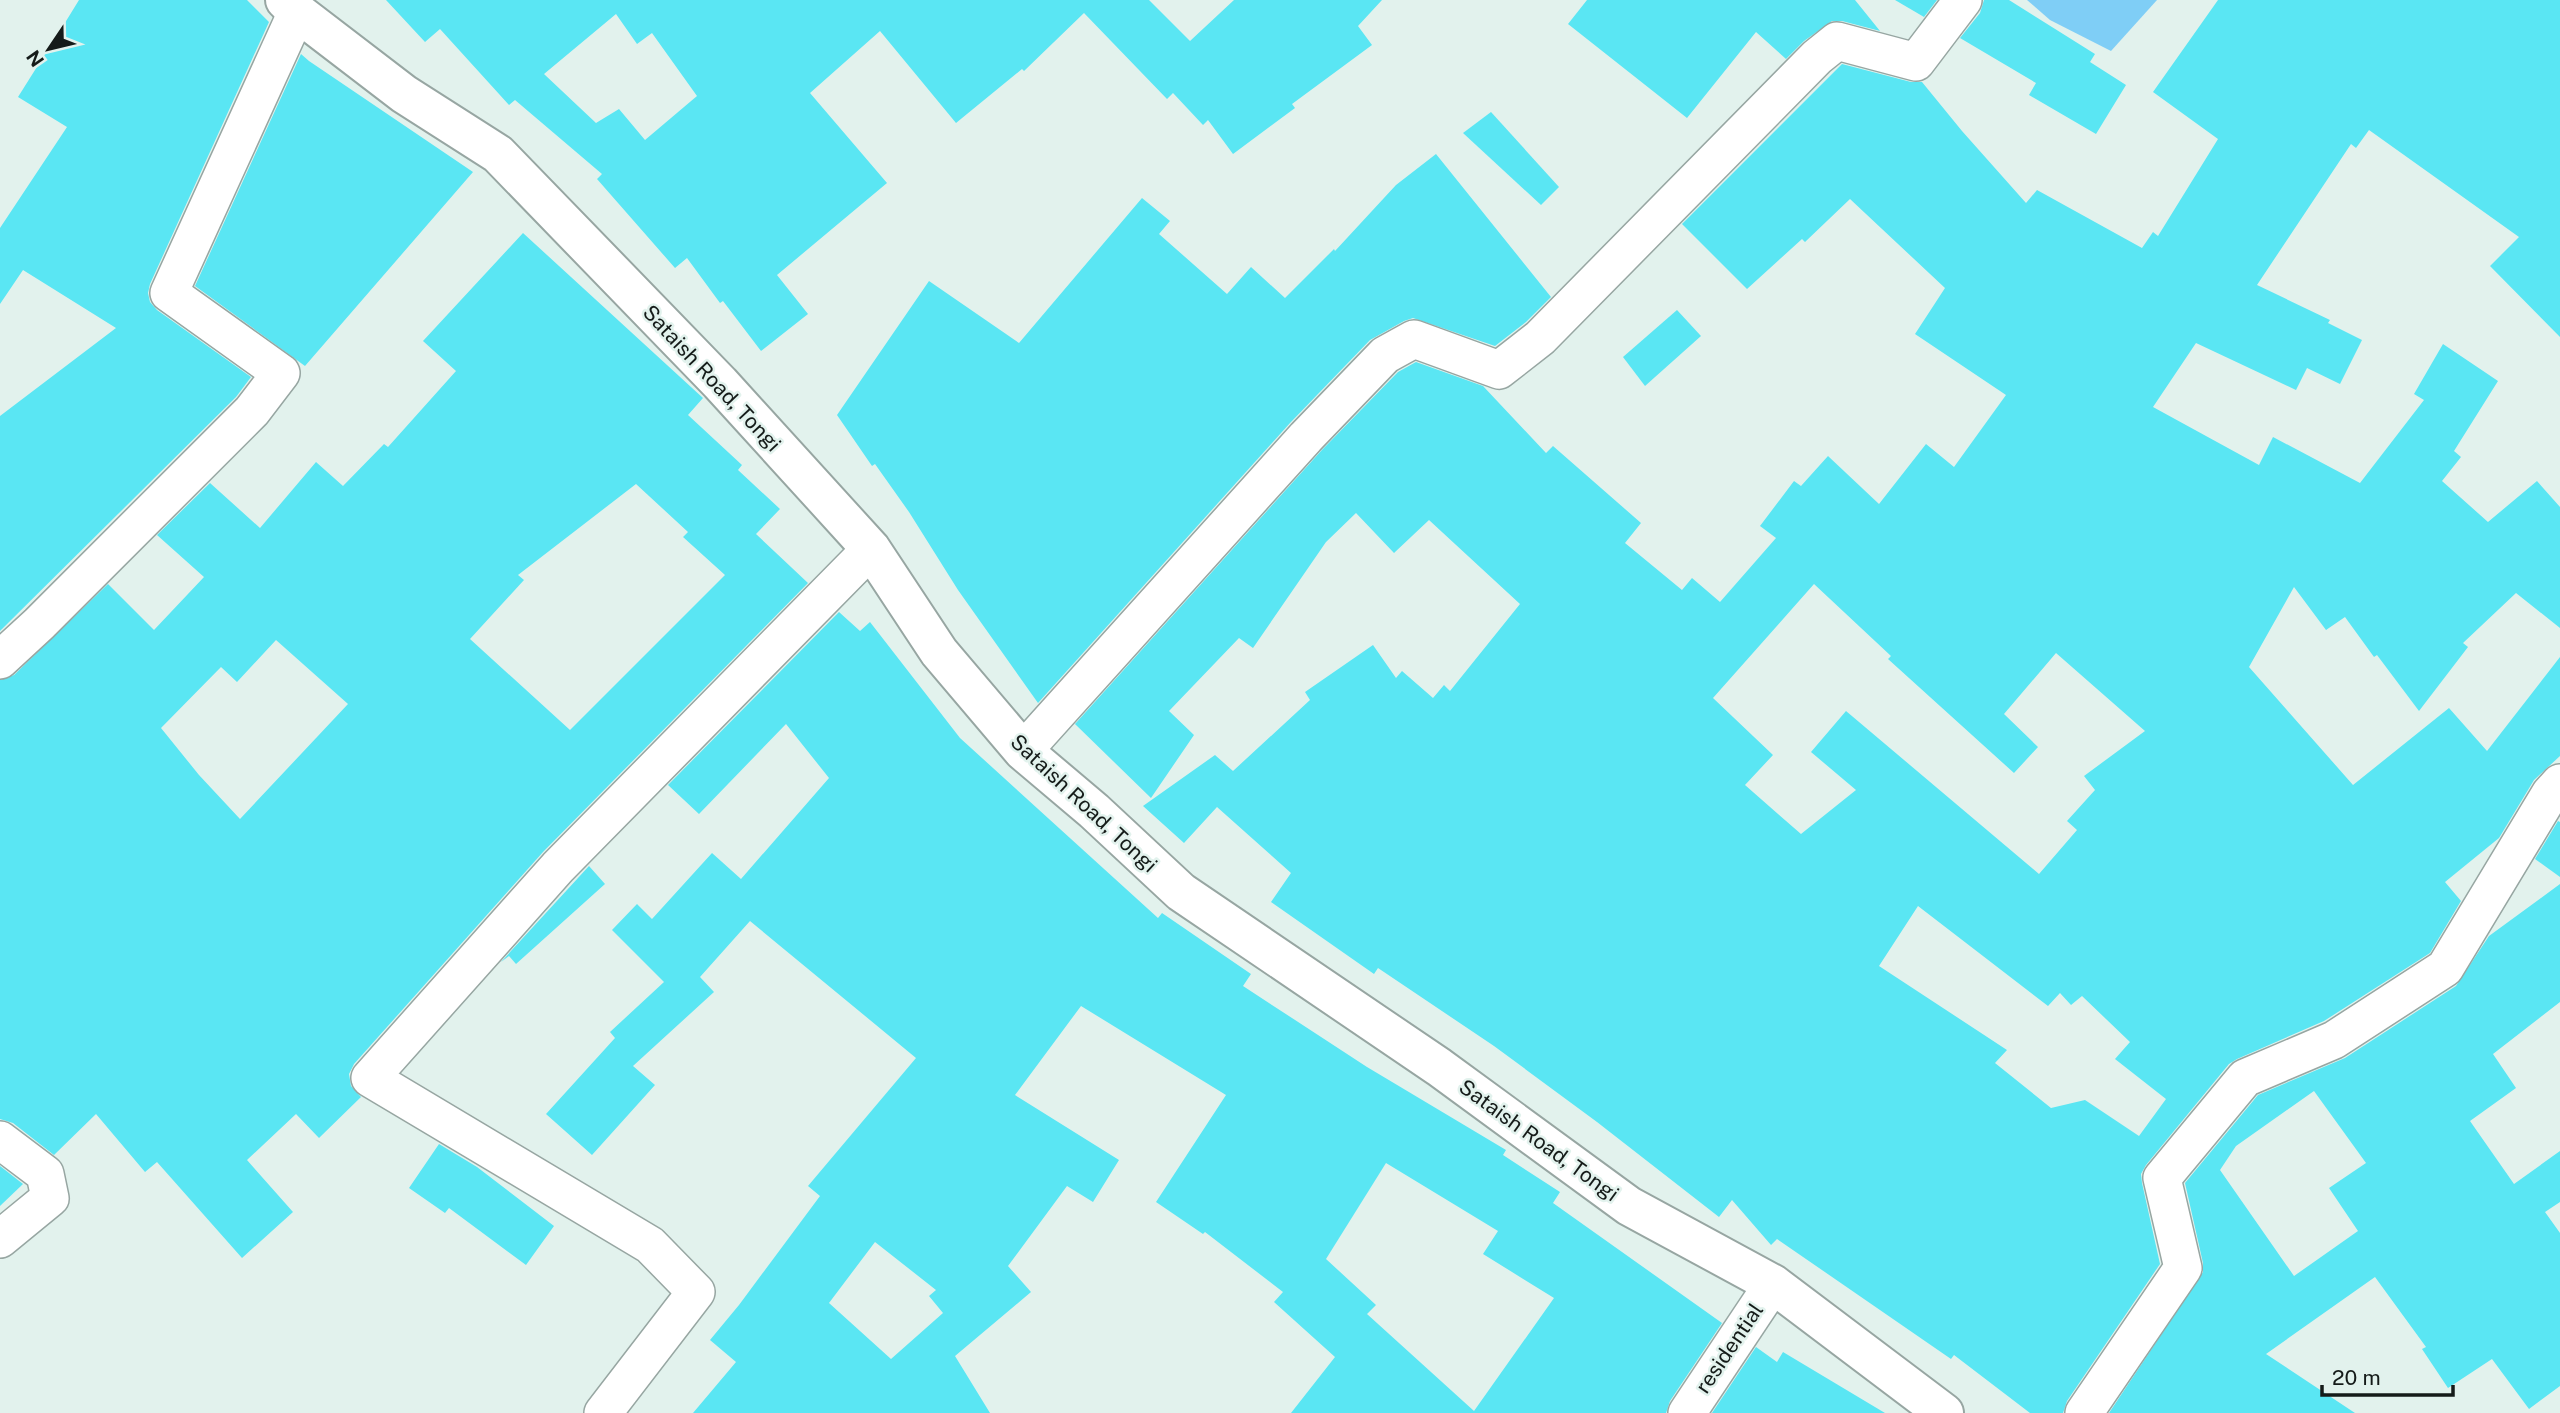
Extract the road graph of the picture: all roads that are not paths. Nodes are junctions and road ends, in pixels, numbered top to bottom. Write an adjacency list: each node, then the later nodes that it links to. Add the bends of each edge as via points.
1 (1963, 0): 5 (street, via 1916,62 1837,41 1540,338 1499,370 1414,339 1385,355)
2 (291, 6): 3 (street, Sataish Road, Tongi, via 404,94 498,154 720,383); 4 (street, via 169,293 281,373 252,411)
3 (871, 549): 5 (street, Sataish Road, Tongi, via 939,652); 10 (street, via 558,867 370,1078 650,1245 696,1292)
4 (0, 660)
5 (1023, 751): 9 (street, Sataish Road, Tongi, via 1181,892 1439,1067 1629,1206)
6 (2560, 783): 13 (street, via 2445,968 2334,1040 2245,1078 2162,1178 2183,1268)
7 (0, 1140): 8 (street, via 45,1174 50,1198)
8 (0, 1239)
9 (1773, 1284): 11 (street, residential); 12 (street, Sataish Road, Tongi)
10 (603, 1413)
11 (1686, 1413)
12 (1944, 1413)
13 (2084, 1413)

